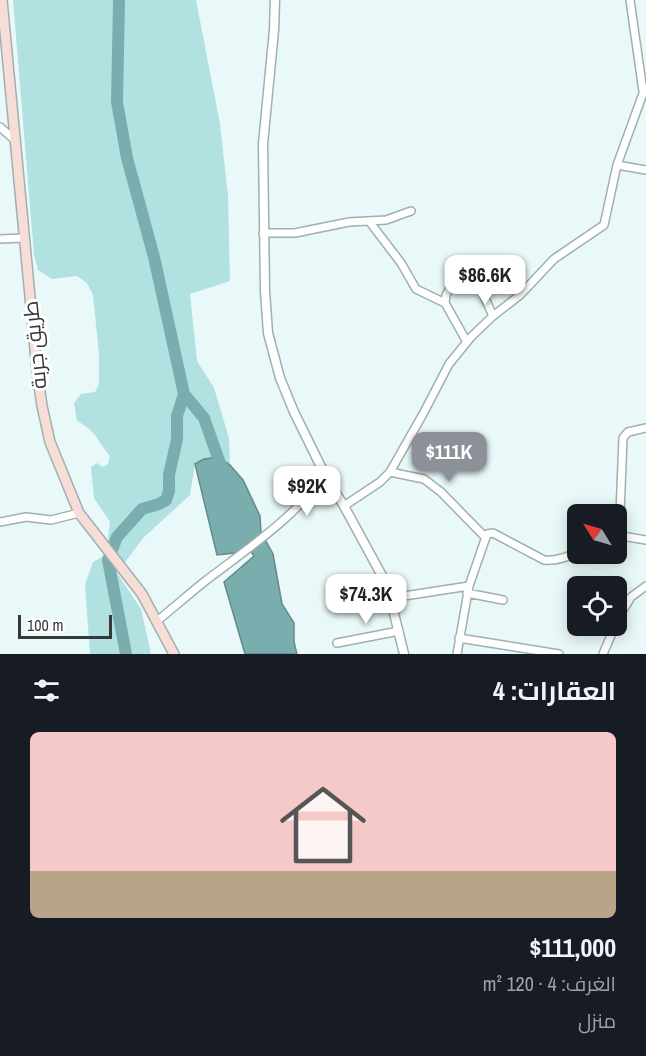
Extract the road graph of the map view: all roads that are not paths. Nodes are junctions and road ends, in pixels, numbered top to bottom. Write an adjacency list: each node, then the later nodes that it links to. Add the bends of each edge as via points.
1 (2, 0): 6 (main road, طريق جربة)
2 (275, 0): 11 (street, via 264,144)
3 (630, 0): 4 (street)
4 (644, 89): 7 (street)
5 (0, 127): 6 (street)
6 (16, 141): 12 (main road, طريق جربة)
7 (617, 165): 8 (street); 15 (street, via 604,225 554,259)
8 (646, 170)
9 (411, 211): 10 (street, via 398,218)
10 (369, 221): 11 (street, via 295,233); 14 (street, via 416,289)
11 (263, 233): 19 (street, via 266,317 273,354 294,412)
12 (24, 238): 13 (street); 22 (main road, طريق جربة, via 45,422)
13 (0, 239)
14 (445, 303): 15 (street, via 457,277 471,275); 16 (street)
15 (493, 316): 16 (street)
16 (466, 342): 18 (street, via 449,364)
17 (646, 428): 20 (street, via 628,432 623,438)
18 (390, 472): 21 (street); 24 (street, via 424,479)
19 (324, 475): 21 (street); 33 (street, via 302,504 248,552)
20 (620, 504)
21 (344, 506): 30 (street, via 380,571)
22 (79, 513): 23 (street, via 51,520 26,517); 33 (main road, طريق جربة, via 142,594)
23 (0, 522)
24 (485, 537): 27 (street, via 494,533 548,560); 29 (street)
25 (627, 537): 26 (street)
26 (646, 540)
27 (567, 556)
28 (646, 586): 32 (street)
29 (468, 589): 30 (street); 31 (street); 36 (street)
30 (390, 598): 34 (street)
31 (503, 600)
32 (627, 604)
33 (158, 621): 38 (main road, طريق جربة)
34 (399, 631): 37 (street); 39 (street)
35 (611, 636): 42 (street)
36 (459, 638): 40 (street); 41 (street)
37 (338, 643)
38 (174, 654)
39 (404, 654)
40 (457, 654)
41 (559, 654)
42 (603, 654)

